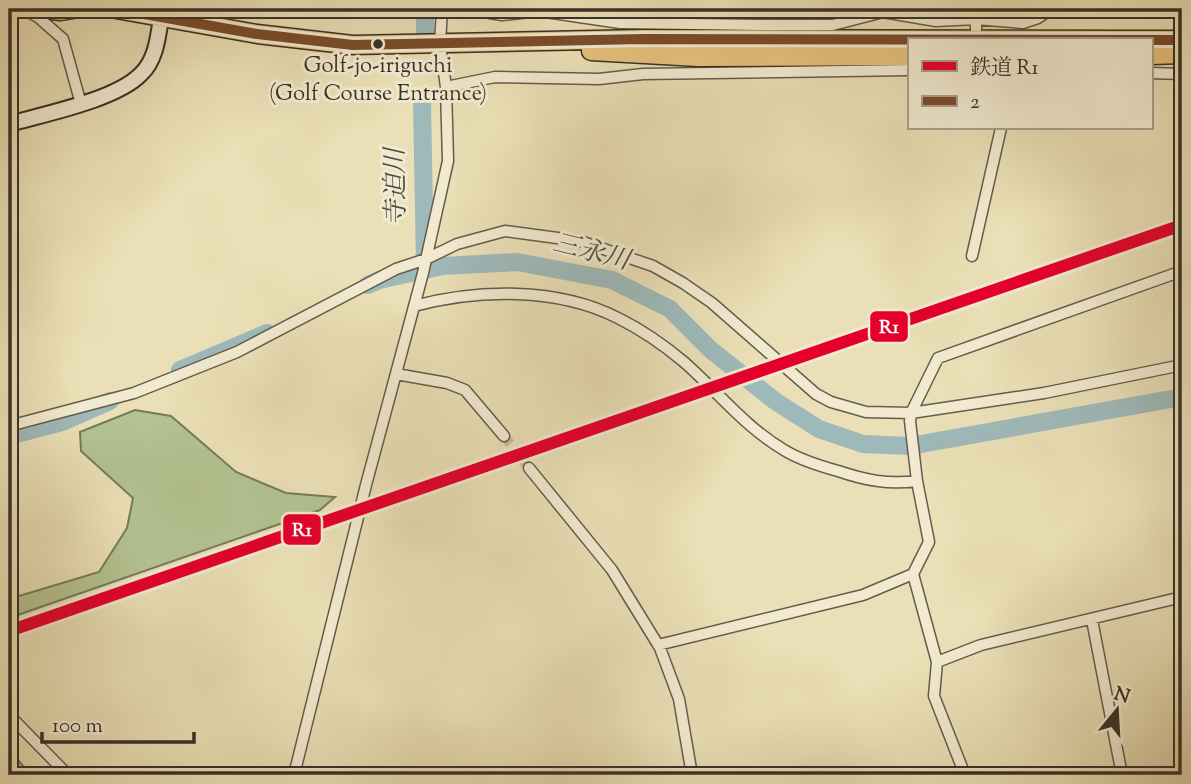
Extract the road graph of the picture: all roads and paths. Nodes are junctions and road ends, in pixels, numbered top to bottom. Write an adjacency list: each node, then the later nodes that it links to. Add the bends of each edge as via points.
1 (23, 9): 20 (street, via 63,39)
2 (42, 9): 3 (highway)
3 (73, 9)
4 (116, 9): 8 (highway)
5 (442, 9): 12 (street)
6 (483, 9): 7 (street, via 502,15 539,11 620,23 833,25 883,12 936,21 1023,23)
7 (1051, 9)
8 (161, 18): 12 (highway, via 353,45); 20 (main road, via 153,57 142,74 124,87)
9 (908, 39): 12 (highway)
10 (1152, 40): 11 (highway)
11 (1182, 40)
12 (440, 44): 15 (highway, via 698,57); 19 (street)
13 (1182, 54): 14 (highway)
14 (1152, 55)
15 (908, 56)
16 (908, 70): 19 (street, via 643,74 599,79 495,77)
17 (1152, 73): 18 (street)
18 (1182, 74)
19 (446, 87): 24 (street, via 448,161)
20 (81, 104): 21 (main road)
21 (9, 124)
22 (1001, 130): 23 (street)
23 (972, 256)
24 (426, 259): 26 (street); 29 (street, via 457,244 505,231 580,241 653,266 683,283 831,402); 30 (street, via 396,269 211,363 134,393)
25 (1182, 271): 29 (street, via 937,358)
26 (414, 306): 28 (street); 33 (street, via 491,294 566,300 601,311 636,328 683,361 746,423 784,450 873,482)
27 (1182, 365): 29 (street)
28 (396, 374): 31 (street, via 465,390); 41 (street)
29 (910, 417): 33 (street)
30 (9, 426)
31 (504, 436)
32 (529, 468): 37 (street, via 612,570)
33 (916, 478): 34 (street, via 929,542)
34 (913, 574): 37 (street, via 863,595); 38 (street)
35 (1182, 597): 36 (street)
36 (1092, 620): 38 (street, via 981,645); 44 (street)
37 (658, 645): 42 (street, via 679,699)
38 (937, 662): 43 (street, via 934,696)
39 (9, 715): 40 (street)
40 (68, 775)
41 (294, 775)
42 (692, 775)
43 (965, 775)
44 (1122, 775)

